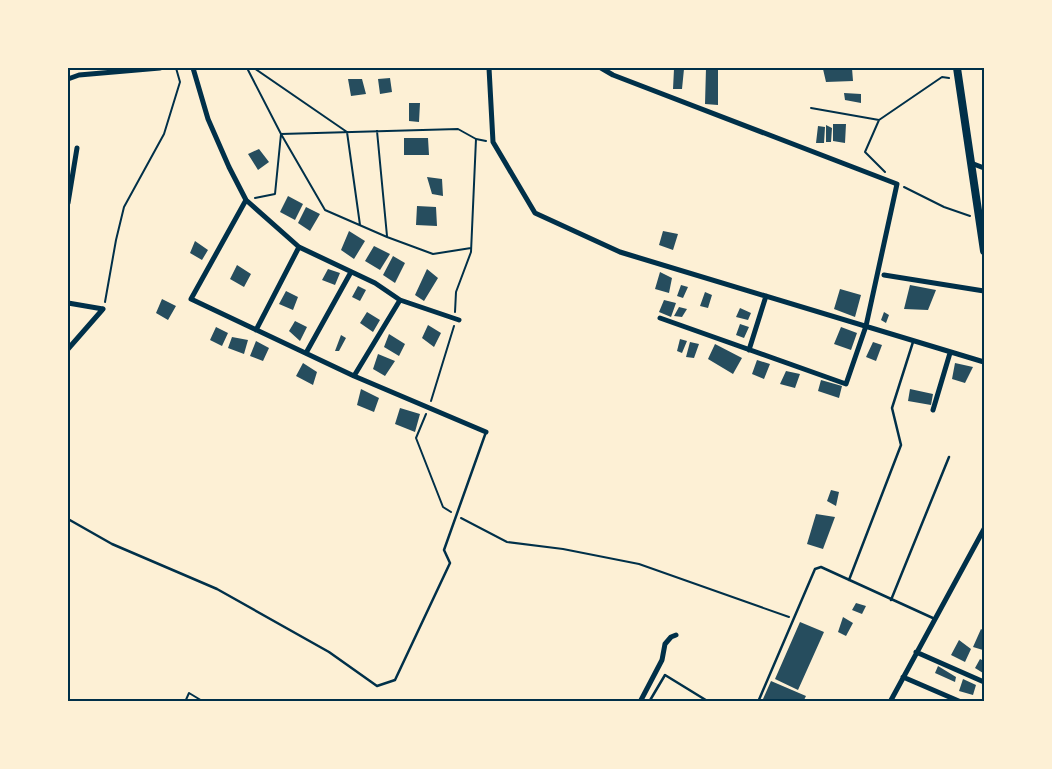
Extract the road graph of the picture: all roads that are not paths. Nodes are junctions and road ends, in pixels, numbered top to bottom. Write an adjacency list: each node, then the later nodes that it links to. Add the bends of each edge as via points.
1 (160, 68): 6 (street, via 79,75)
2 (193, 68): 10 (street, via 208,119)
3 (489, 68): 18 (street, via 493,142 534,213 620,252)
4 (601, 68): 23 (street, via 897,184)
5 (957, 68): 8 (main road)
6 (68, 79)
7 (77, 148): 11 (street)
8 (971, 163): 9 (street); 12 (main road)
9 (984, 168)
10 (246, 200): 13 (street); 24 (street, via 191,299)
11 (68, 203)
12 (982, 225): 14 (main road)
13 (299, 247): 15 (street); 24 (street)
14 (984, 251)
15 (351, 272): 19 (street, via 375,282); 28 (street)
16 (884, 275): 17 (street)
17 (984, 291)
18 (766, 296): 23 (street); 27 (street)
19 (400, 300): 22 (street); 31 (street)
20 (68, 303): 26 (street, via 103,309)
21 (660, 318): 27 (street)
22 (456, 320)
23 (866, 326): 25 (street); 27 (street, via 846,384)
24 (256, 330): 28 (street)
25 (913, 340): 29 (street); 37 (lane, via 892,408 901,445)
26 (68, 349)
27 (749, 350)
28 (306, 353): 31 (street)
29 (950, 353): 30 (street); 32 (street)
30 (984, 362)
31 (354, 376): 33 (street)
32 (933, 410)
33 (486, 432): 35 (lane, via 444,550 450,563 396,680 377,686 329,652 217,589 112,544)
34 (949, 457): 38 (lane)
35 (68, 520)
36 (984, 529): 39 (street)
37 (849, 581): 38 (lane); 47 (lane, via 821,567 815,569)
38 (891, 600): 39 (lane)
39 (935, 619): 41 (street)
40 (676, 635): 44 (street, via 665,644 662,660)
41 (916, 652): 42 (street); 43 (street)
42 (902, 677): 48 (street); 49 (street)
43 (984, 682)
44 (640, 702)
45 (649, 702): 46 (lane, via 665,675)
46 (709, 702)
47 (758, 702)
48 (890, 702)
49 (961, 702)

